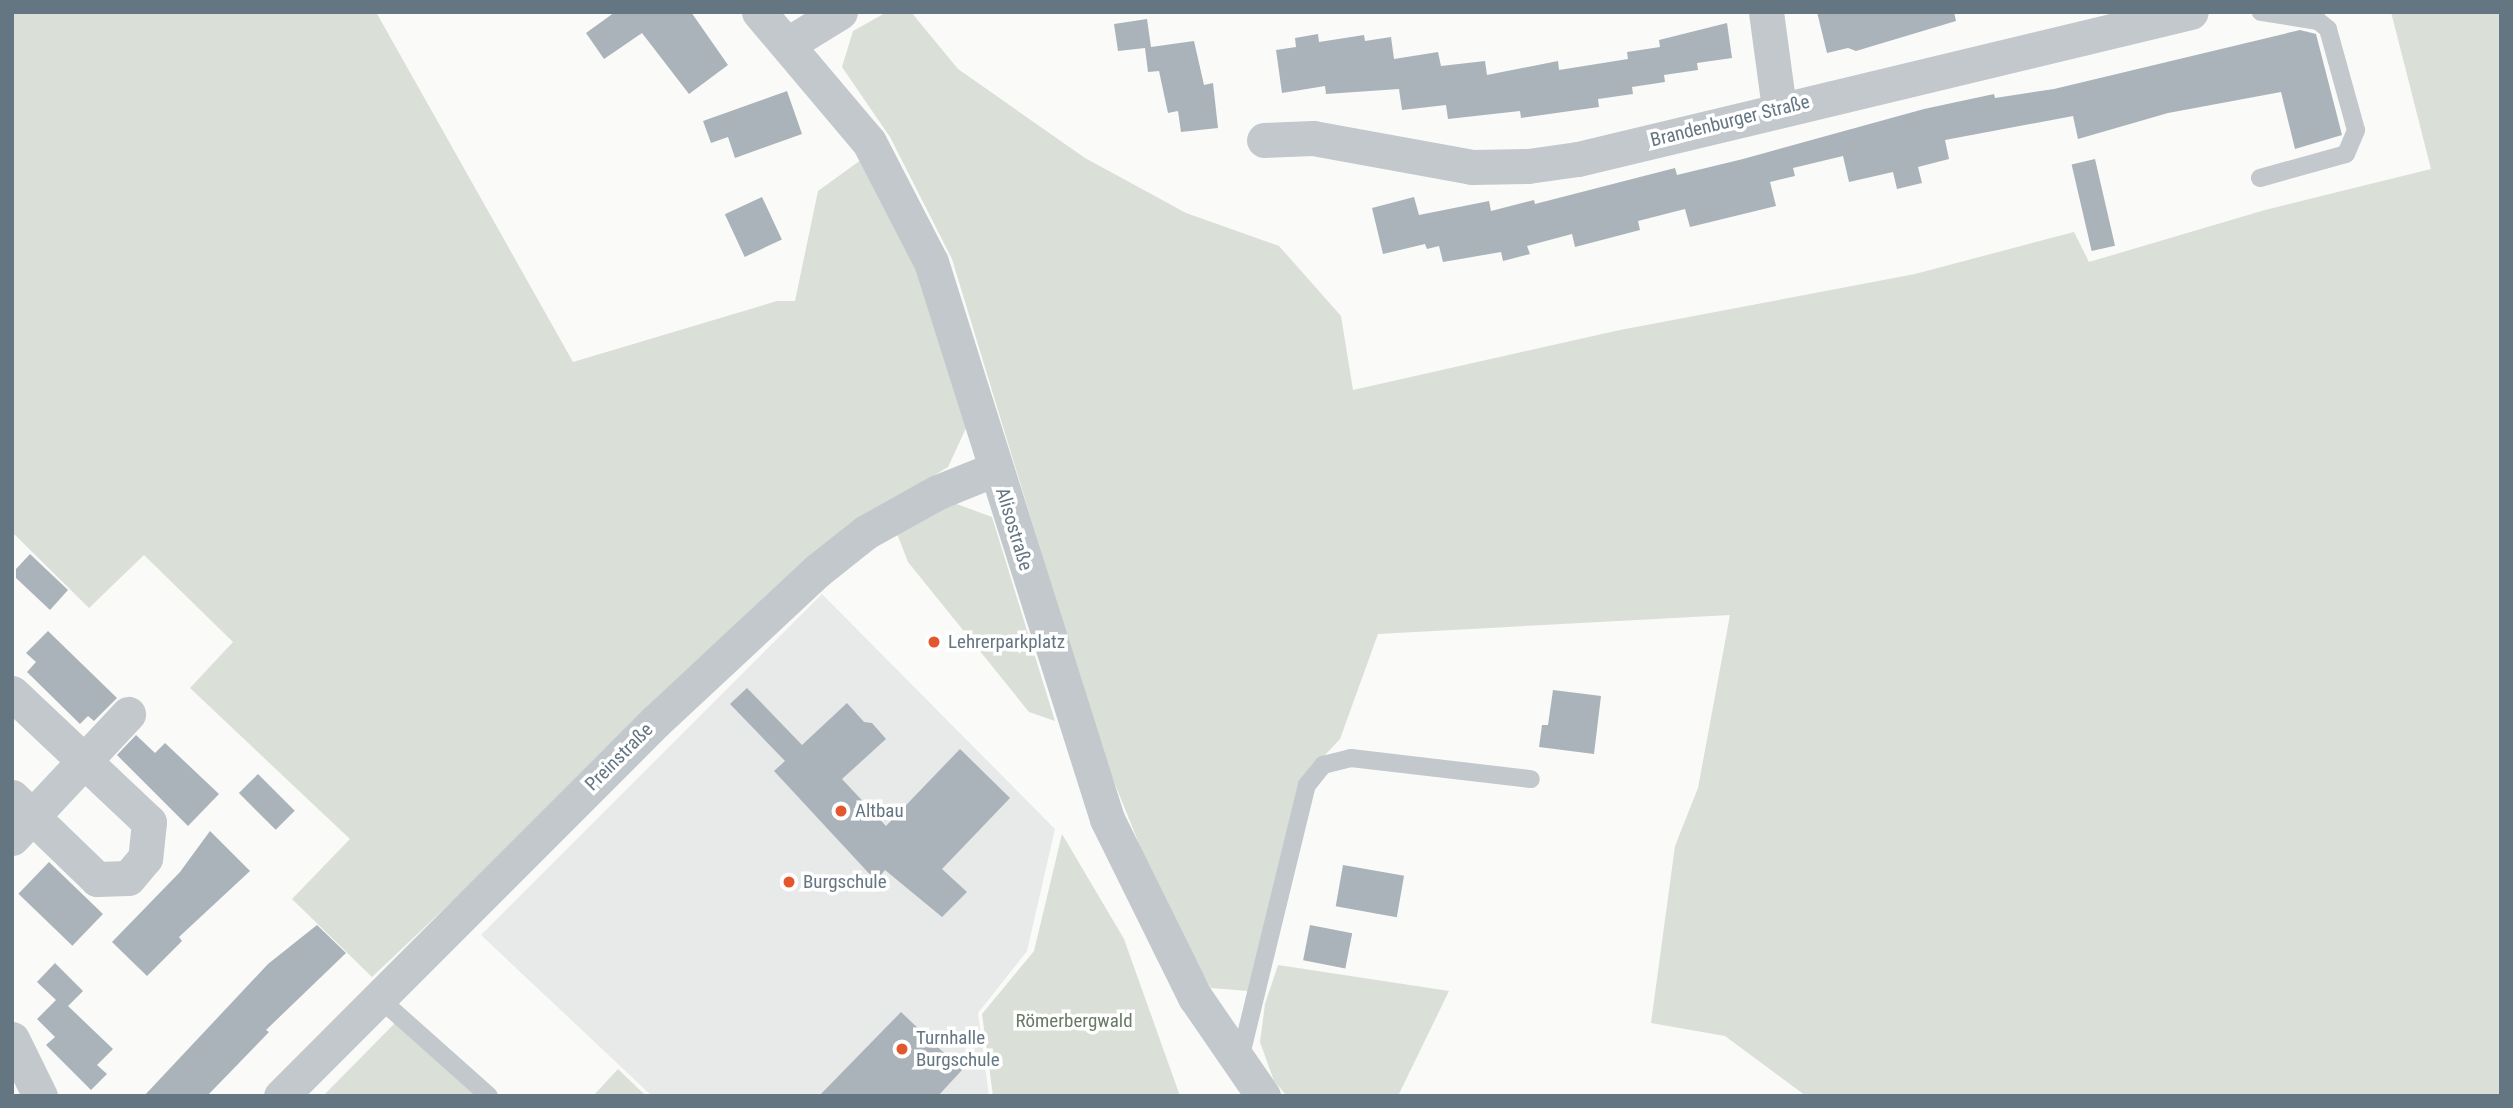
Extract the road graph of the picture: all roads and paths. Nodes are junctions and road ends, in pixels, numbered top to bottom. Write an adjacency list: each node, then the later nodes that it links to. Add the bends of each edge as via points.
1 (759, 12): 6 (street, Alisostraße)
2 (840, 12): 6 (street)
3 (1766, 12): 7 (street)
4 (2261, 12): 9 (lane, via 2318,21 2328,29 2356,130 2346,154)
5 (2175, 14): 7 (street, Brandenburger Straße)
6 (788, 44): 10 (street, Alisostraße, via 869,142 901,198 931,262)
7 (1779, 108): 8 (street, Brandenburger Straße, via 1578,159 1528,166 1472,167 1313,138)
8 (1264, 140)
9 (2260, 178)
10 (995, 469): 16 (street, Preinstraße, via 939,492 866,532 818,570 656,721); 18 (street, Alisostraße, via 1107,819 1188,985)
11 (12, 693): 13 (street)
12 (128, 714): 13 (street)
13 (84, 760): 15 (street); 15 (street, via 149,822 145,858 128,878 97,880)
14 (1531, 779): 18 (lane, via 1351,758 1323,765 1307,785)
15 (19, 817)
16 (379, 998): 20 (street, Preinstraße); 21 (lane)
17 (12, 1039): 19 (street)
18 (1238, 1065): 22 (street, Alisostraße)
19 (40, 1096)
20 (281, 1096)
21 (489, 1096)
22 (1263, 1096)

